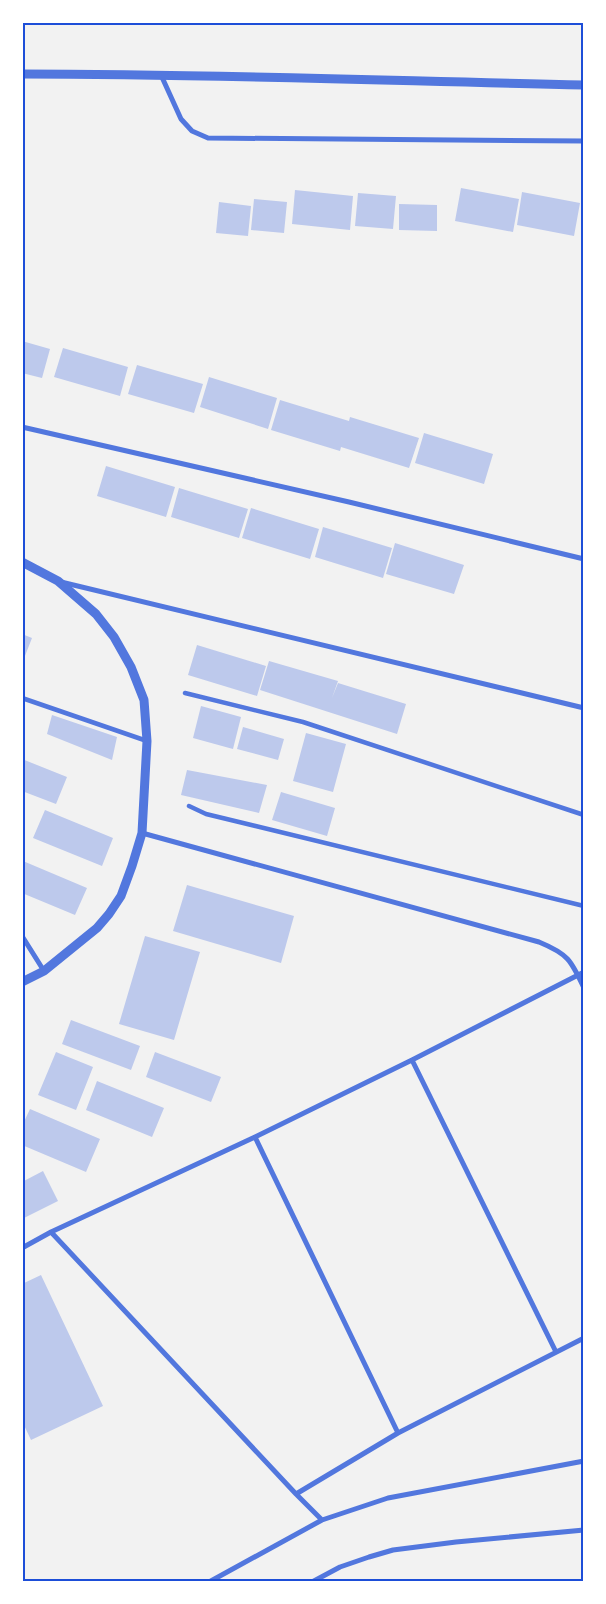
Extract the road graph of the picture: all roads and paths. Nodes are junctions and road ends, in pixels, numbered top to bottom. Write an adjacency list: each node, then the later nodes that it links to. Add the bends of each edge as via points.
1 (22, 74): 2 (street)
2 (161, 74): 3 (street); 4 (street, via 181,119 192,131 208,138)
3 (584, 85)
4 (584, 141)
5 (22, 427): 6 (street)
6 (584, 560)
7 (22, 562): 8 (street)
8 (58, 581): 11 (street); 12 (street, via 96,614 114,637 144,700)
9 (185, 693): 14 (street, via 303,722)
10 (22, 698): 12 (street)
11 (584, 708)
12 (147, 741): 15 (street)
13 (189, 806): 16 (street, via 206,814)
14 (584, 815)
15 (142, 833): 18 (street, via 121,896 110,914); 20 (street, via 539,942 564,955)
16 (584, 906)
17 (22, 936): 18 (street)
18 (44, 971): 21 (street)
19 (584, 972): 20 (street)
20 (578, 975): 22 (street); 23 (street)
21 (22, 982)
22 (584, 988)
23 (412, 1060): 24 (street); 28 (street)
24 (255, 1137): 25 (street); 29 (street)
25 (51, 1232): 26 (street); 31 (street)
26 (22, 1248)
27 (584, 1338): 28 (street)
28 (556, 1352): 29 (street)
29 (398, 1433): 31 (street)
30 (584, 1460): 32 (street, via 388,1498)
31 (296, 1494): 32 (street)
32 (322, 1520): 34 (street)
33 (584, 1530): 35 (street, via 393,1550 340,1567)
34 (209, 1582)
35 (312, 1582)

